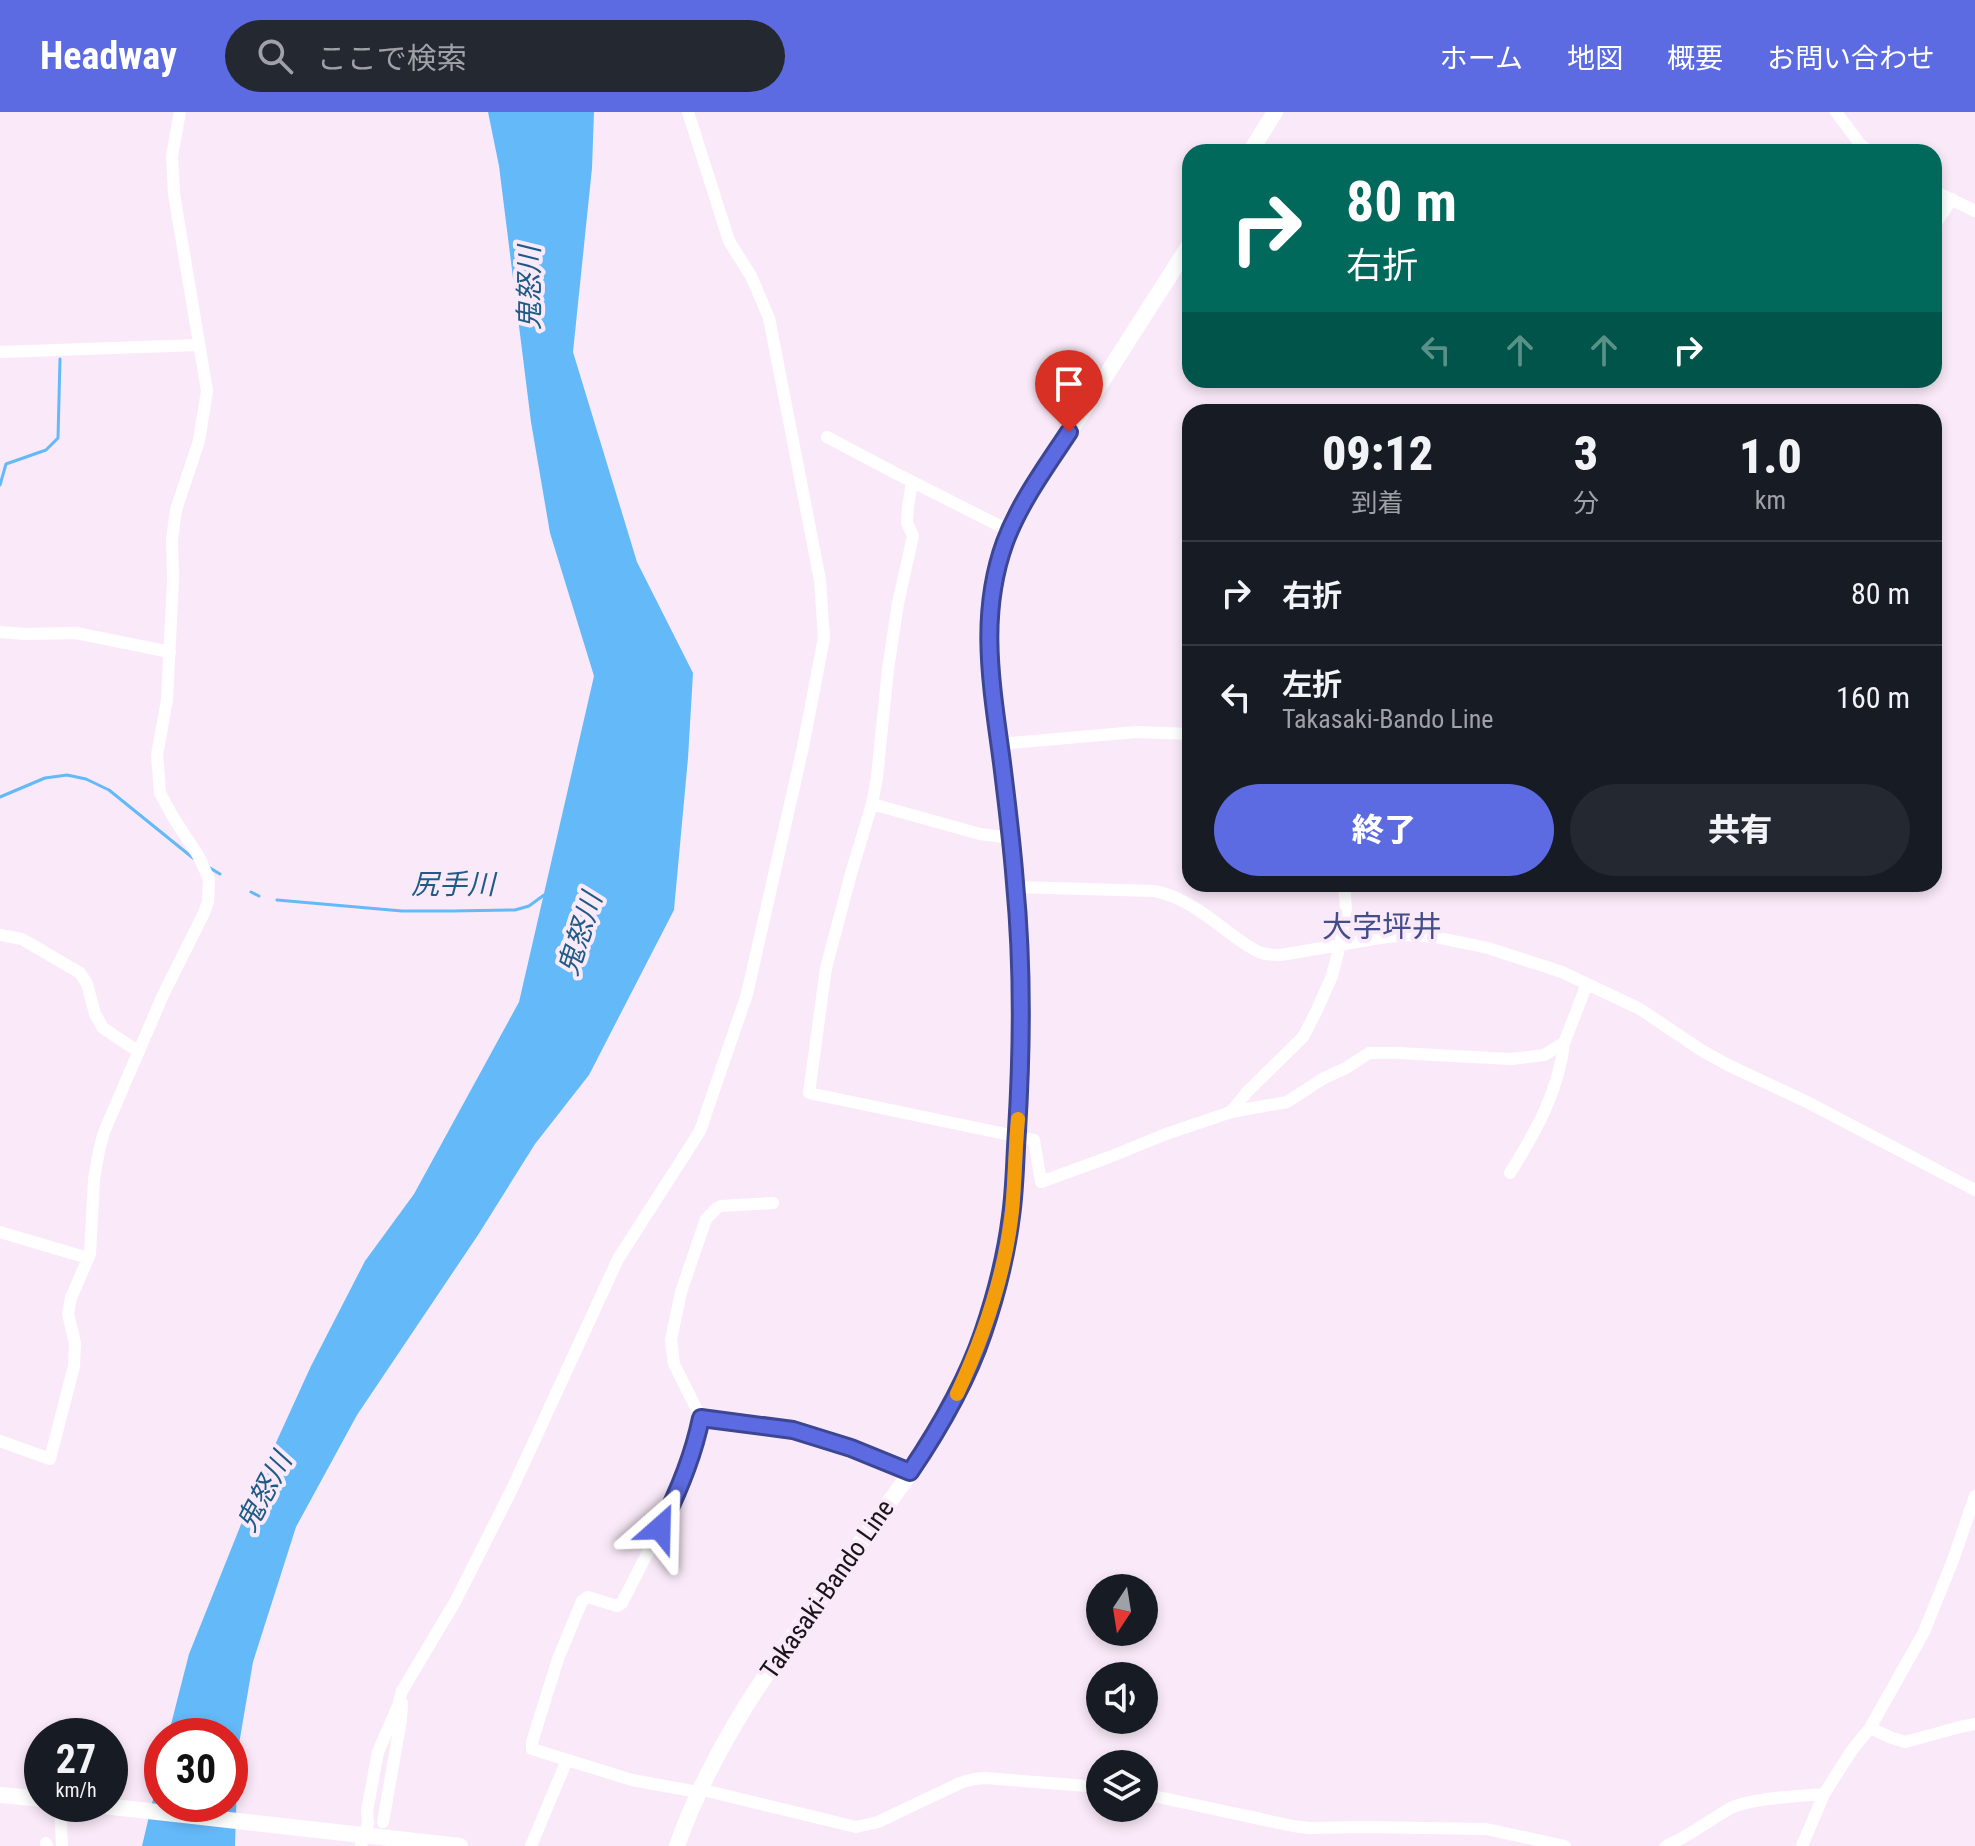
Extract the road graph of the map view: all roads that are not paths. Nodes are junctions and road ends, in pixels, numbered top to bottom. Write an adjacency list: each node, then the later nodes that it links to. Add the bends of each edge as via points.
1 (180, 112): 12 (street, via 172,156 174,194)
2 (688, 112): 41 (street, via 729,241 769,318 820,580 824,638 747,994 700,1131 618,1259 498,1517)
3 (1275, 112): 5 (main road)
4 (1836, 112): 6 (street)
5 (1255, 144)
6 (1860, 144)
7 (1942, 195): 8 (street)
8 (1952, 199): 9 (street); 10 (street)
9 (1975, 211)
10 (1942, 214)
11 (1182, 256): 16 (main road, Takasaki-Bando Line)
12 (198, 345): 13 (street); 18 (street, via 207,391 199,441 176,510)
13 (0, 352)
14 (827, 437): 15 (street)
15 (912, 482): 16 (street); 21 (street, via 907,523 913,536 898,603)
16 (1010, 528): 20 (main road, Takasaki-Bando Line, via 988,626)
17 (0, 632): 18 (street, via 76,633)
18 (170, 652): 29 (street, via 157,755 160,793 199,857 210,887 203,915)
19 (1182, 734): 20 (street, via 1136,732)
20 (999, 744): 22 (main road, Takasaki-Bando Line)
21 (872, 804): 22 (street, via 953,828); 31 (street, via 826,968 809,1093)
22 (1011, 838): 23 (main road, Takasaki-Bando Line)
23 (1016, 887): 26 (street, via 1170,893 1269,955); 31 (main road, Takasaki-Bando Line, via 1021,1016)
24 (1345, 892): 26 (street)
25 (0, 935): 29 (street, via 22,939 80,973 103,1028)
26 (1340, 945): 27 (street, via 1398,936 1435,937 1488,948); 30 (street, via 1332,976 1303,1037)
27 (1587, 984): 28 (street); 33 (street, via 1640,1009 1728,1065)
28 (1564, 1043): 30 (street, via 1544,1055 1511,1059 1369,1053 1287,1102); 32 (street, via 1553,1095)
29 (139, 1052): 36 (street, via 99,1151)
30 (1231, 1112): 31 (street, via 1041,1182 1034,1140)
31 (1016, 1136): 39 (main road, Takasaki-Bando Line, via 1009,1231 983,1333 955,1398)
32 (1510, 1173)
33 (1975, 1190)
34 (773, 1203): 37 (street, via 717,1208 706,1219 692,1256 671,1340 674,1364)
35 (0, 1232): 36 (street)
36 (87, 1259): 38 (street, via 69,1308 74,1366 50,1459)
37 (701, 1418): 39 (street, via 793,1430); 44 (street, via 673,1503 622,1603 588,1597 582,1601 558,1659 532,1749)
38 (0, 1441)
39 (910, 1472): 46 (main road, Takasaki-Bando Line, via 742,1711)
40 (1975, 1496): 43 (street, via 1924,1632)
41 (402, 1691): 53 (street); 54 (street, via 378,1752 368,1823)
42 (1975, 1724): 43 (street, via 1905,1742)
43 (1870, 1728): 47 (street)
44 (567, 1760): 46 (street, via 632,1780); 57 (street)
45 (1086, 1786): 46 (street, via 974,1779 884,1820 856,1827)
46 (698, 1790): 58 (main road, Takasaki-Bando Line)
47 (1824, 1794): 60 (street, via 1734,1806); 61 (street)
48 (0, 1795): 49 (main road)
49 (24, 1797)
50 (1158, 1797): 59 (street, via 1301,1827 1486,1829)
51 (128, 1809): 54 (main road)
52 (61, 1822): 55 (street)
53 (383, 1822)
54 (360, 1838): 56 (main road)
55 (62, 1846)
56 (460, 1846)
57 (531, 1846)
58 (677, 1846)
59 (1565, 1846)
60 (1666, 1846)
61 (1802, 1846)

